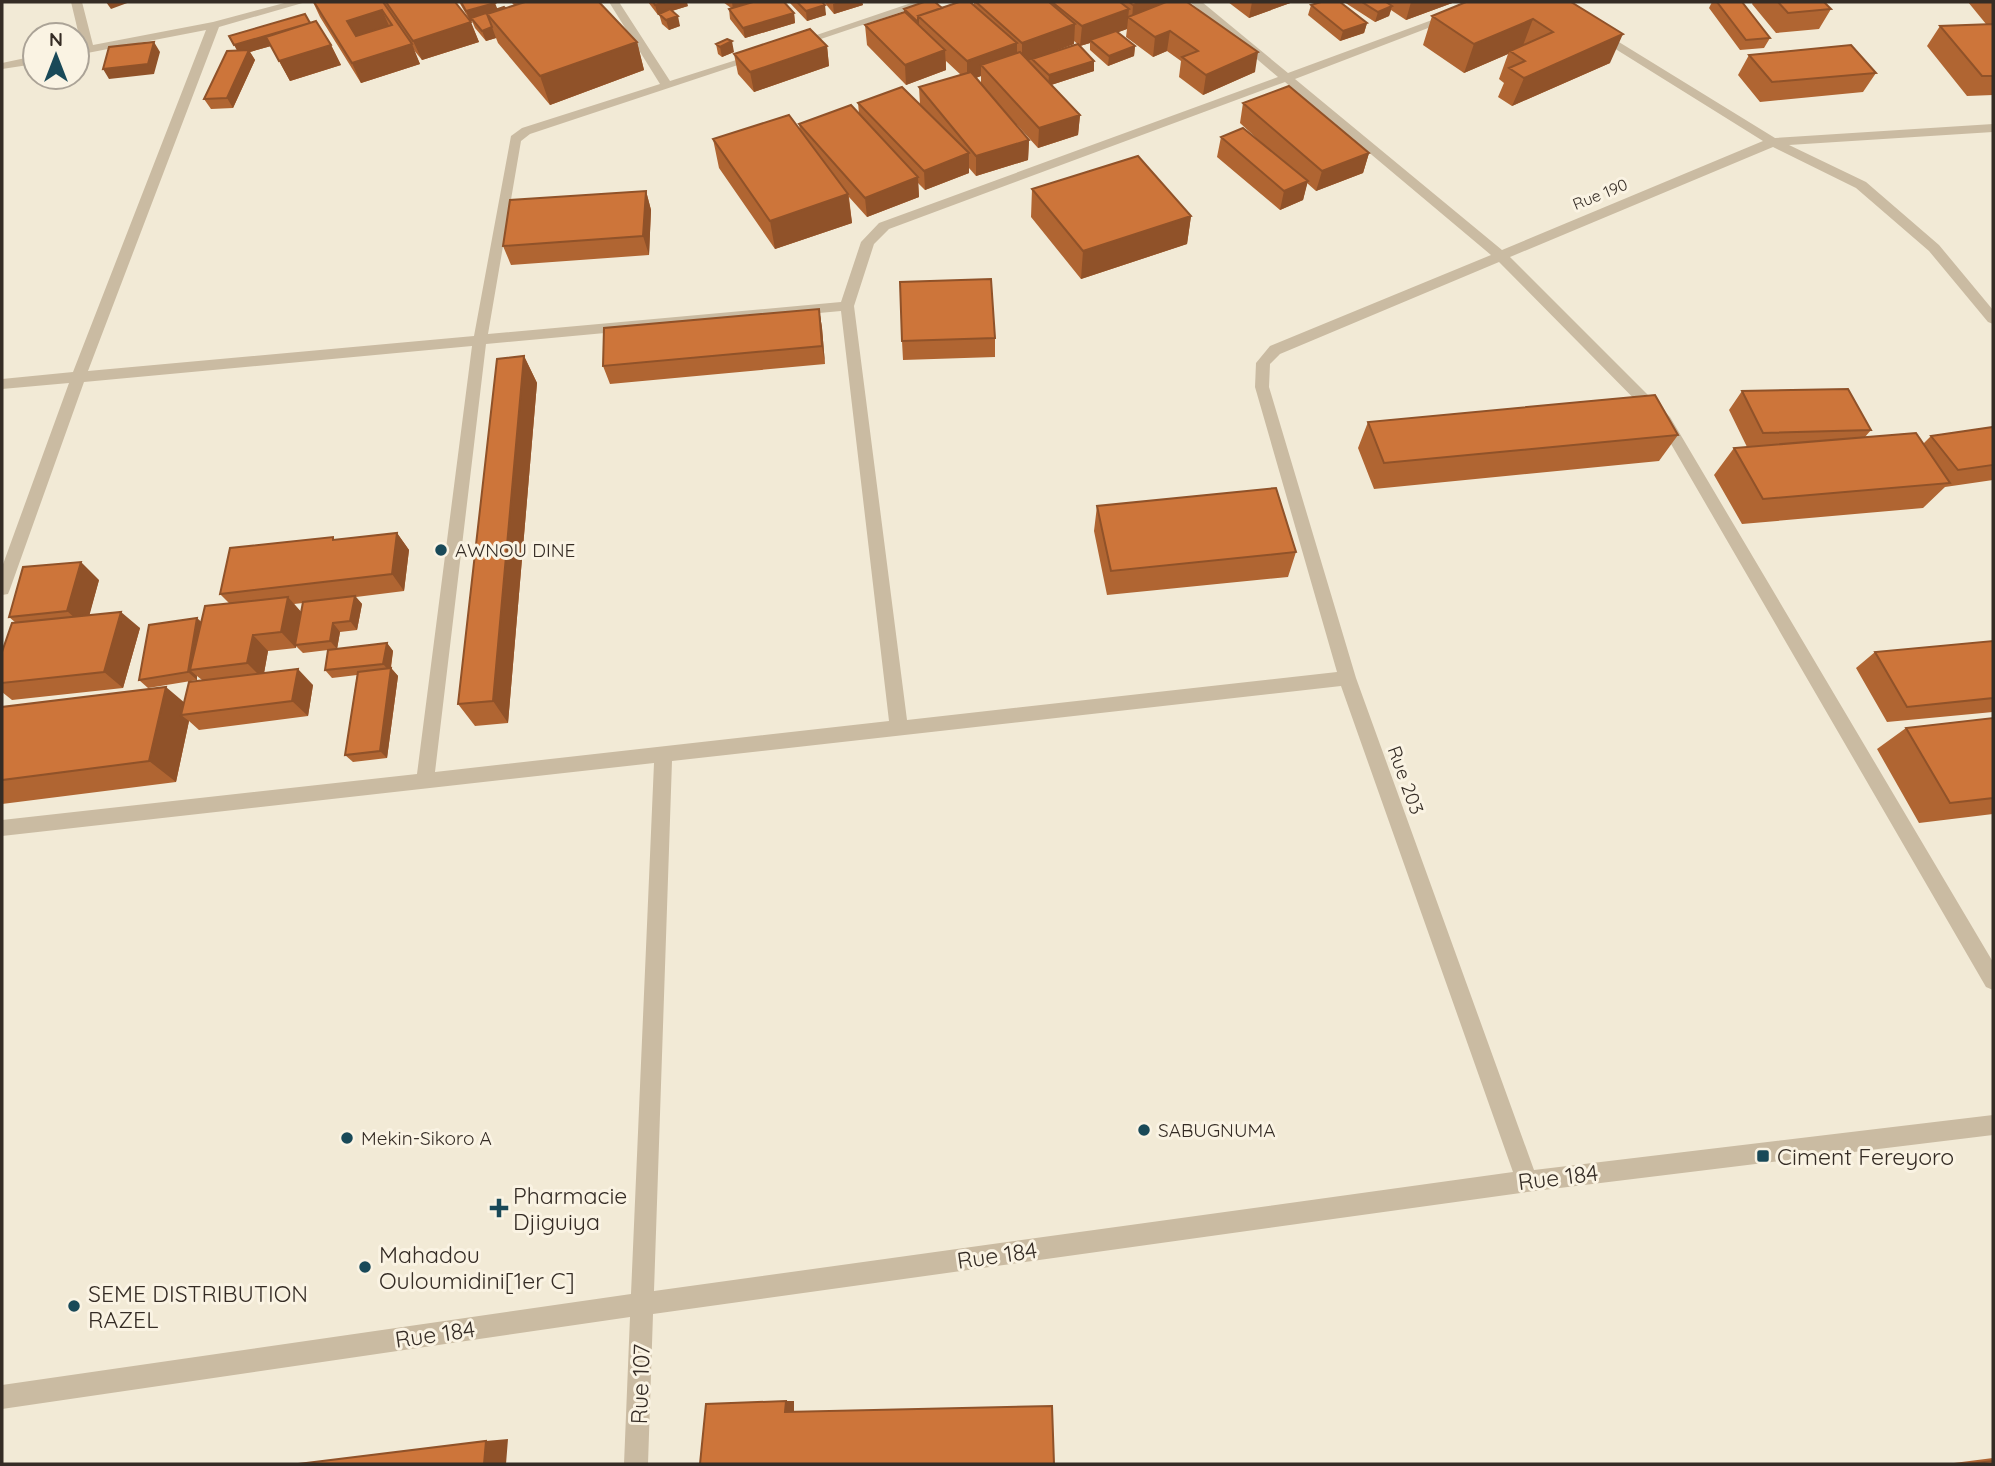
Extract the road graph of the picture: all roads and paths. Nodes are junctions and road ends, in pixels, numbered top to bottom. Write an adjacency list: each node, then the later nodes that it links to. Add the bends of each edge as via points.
1 (76, 2): 7 (street)
2 (300, 2): 9 (street)
3 (614, 2): 14 (street)
4 (925, 2): 14 (street)
5 (1195, 2): 13 (street)
6 (1491, 2): 13 (street)
7 (78, 21)
8 (1583, 24): 16 (street)
9 (214, 25): 10 (street); 21 (street)
10 (91, 49)
11 (21, 63): 12 (street)
12 (2, 66)
13 (1285, 76): 17 (street); 18 (street, via 884,226 868,242)
14 (667, 85): 20 (street, via 526,131 515,139)
15 (1993, 128): 16 (street, Rue 190)
16 (1773, 142): 17 (street, Rue 190); 19 (street, via 1861,185 1934,248)
17 (1500, 255): 23 (street, Rue 190, via 1275,350 1263,363); 30 (street, via 1665,421)
18 (847, 306): 20 (street); 26 (street)
19 (1993, 319)
20 (480, 339): 21 (street); 28 (street)
21 (79, 375): 22 (street); 24 (street)
22 (2, 384)
23 (1262, 387): 25 (street, Rue 203)
24 (2, 589)
25 (1347, 678): 26 (street); 32 (street, Rue 203)
26 (899, 728): 27 (street)
27 (663, 754): 28 (street); 33 (street, Rue 107)
28 (425, 780): 29 (street)
29 (2, 828)
30 (1993, 980)
31 (1993, 1125): 32 (street, Rue 184)
32 (1527, 1181): 33 (street, Rue 184)
33 (643, 1304): 34 (street, Rue 184); 35 (street, Rue 107)
34 (2, 1397)
35 (636, 1464)

